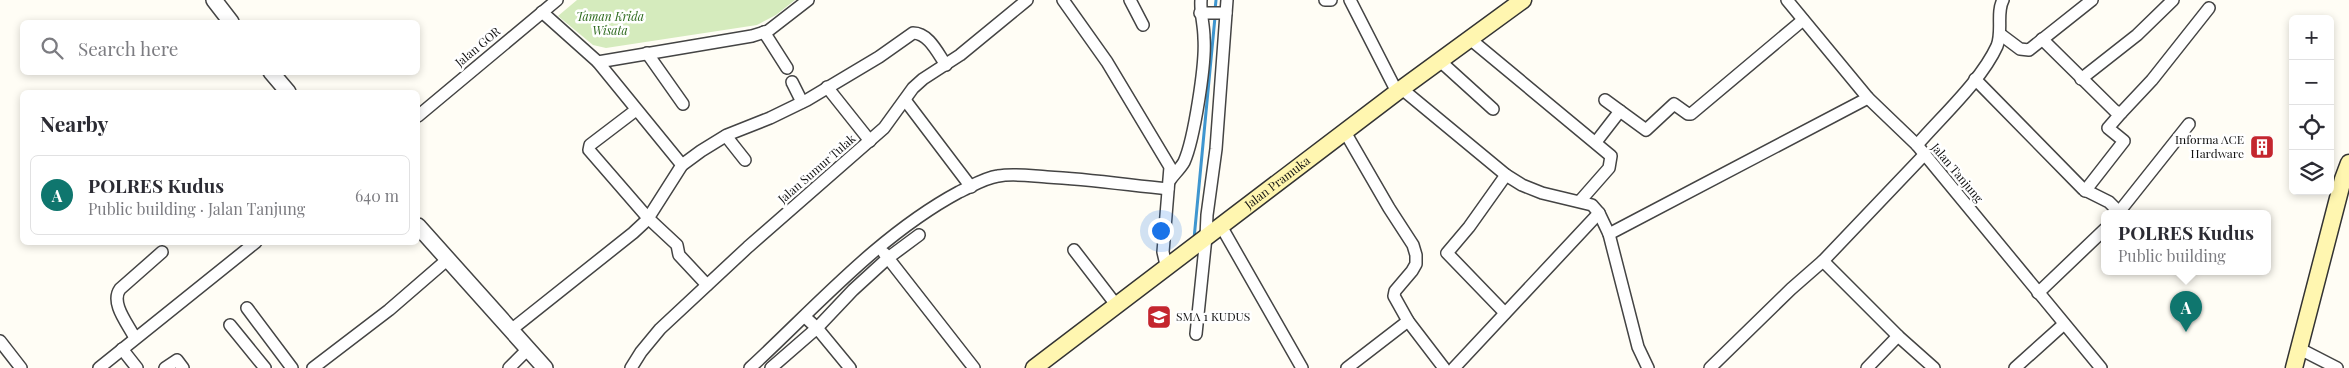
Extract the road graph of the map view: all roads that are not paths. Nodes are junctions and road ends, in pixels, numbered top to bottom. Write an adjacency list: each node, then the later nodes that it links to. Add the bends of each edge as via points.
1 (214, 0): 21 (street)
2 (556, 0): 18 (street, Jalan GOR)
3 (808, 0): 24 (street)
4 (1027, 0): 31 (street, Jalan Sumur Tulak)
5 (1063, 0): 62 (street, via 1107,62 1167,161)
6 (1130, 0): 23 (street)
7 (1201, 0): 19 (street)
8 (1227, 0): 20 (street)
9 (1325, 0): 10 (street)
10 (1331, 0)
11 (1350, 0): 39 (street)
12 (1523, 0): 26 (main road, Jalan Pramuka)
13 (1787, 0): 22 (street, Jalan Tanjung)
14 (2092, 0): 27 (street)
15 (2173, 0): 35 (street, via 2137,35)
16 (2001, 1): 25 (street)
17 (2209, 8): 48 (street, via 2152,80)
18 (542, 12): 30 (street); 49 (street, Jalan GOR)
19 (1202, 12): 20 (street); 62 (street, via 1204,38 1191,137 1183,164)
20 (1223, 13): 74 (street, via 1216,149)
21 (229, 20)
22 (1803, 20): 40 (street, Jalan Tanjung); 47 (street, via 1691,114 1674,104 1646,130)
23 (1143, 25)
24 (764, 32): 28 (street); 32 (street)
25 (2000, 34): 27 (street, via 2026,51); 34 (street, via 1996,49)
26 (1470, 39): 29 (main road, Jalan Pramuka); 54 (street)
27 (2042, 39): 35 (street)
28 (647, 53): 30 (street); 44 (street)
29 (1440, 61): 39 (main road, Jalan Pramuka); 45 (street)
30 (598, 62): 46 (street)
31 (946, 65): 37 (street, via 925,37 913,34); 41 (street, Jalan Sumur Tulak, via 923,79)
32 (787, 68)
33 (274, 75): 38 (street)
34 (1975, 79): 55 (street); 63 (street)
35 (2081, 79): 48 (street)
36 (792, 82): 43 (street)
37 (827, 88): 43 (street); 53 (street)
38 (286, 90)
39 (1400, 91): 51 (main road, Jalan Pramuka); 59 (street)
40 (1868, 98): 55 (street, Jalan Tanjung); 71 (street)
41 (905, 100): 53 (street, Jalan Sumur Tulak); 61 (street)
42 (1605, 100): 47 (street)
43 (802, 102): 52 (street)
44 (683, 104)
45 (1493, 109)
46 (636, 110): 58 (street); 68 (street, via 588,148)
47 (1620, 111): 54 (street)
48 (2121, 113): 63 (street, via 2108,128 2124,141)
49 (420, 114)
50 (2189, 124): 66 (street)
51 (1345, 132): 69 (main road, Jalan Pramuka); 87 (street, via 1413,245 1416,264 1394,296)
52 (726, 136): 56 (street); 58 (street)
53 (870, 141): 82 (street, Jalan Sumur Tulak)
54 (1596, 142): 64 (street, via 1607,151 1611,160)
55 (1921, 150): 80 (street); 83 (street, Jalan Tanjung)
56 (744, 160)
57 (2349, 162): 60 (main road)
58 (682, 165): 68 (street)
59 (1506, 175): 64 (street, via 1542,193); 86 (street, via 1469,228 1446,254)
60 (2346, 182): 98 (main road)
61 (971, 186): 62 (street, via 998,176 1020,175 1074,178); 78 (street, via 914,221)
62 (1168, 191): 81 (street, via 1163,252)
63 (2085, 191): 65 (street, via 2109,202)
64 (1580, 201): 67 (street, via 1592,205)
65 (2117, 210)
66 (2121, 210)
67 (1599, 213): 71 (street); 86 (street)
68 (648, 218): 82 (street, via 677,245 679,255); 91 (street, via 633,234)
69 (1221, 226): 74 (main road, Jalan Pramuka); 115 (street)
70 (420, 228): 79 (street)
71 (1609, 234): 119 (street, via 1638,348)
72 (2101, 234): 83 (street)
73 (918, 235): 78 (street)
74 (1206, 237): 81 (main road, Jalan Pramuka); 92 (street)
75 (252, 245): 94 (street)
76 (1074, 250): 84 (street)
77 (162, 252): 94 (street, via 120,289 117,296 118,305)
78 (884, 253): 88 (street); 88 (street, via 853,290); 113 (street)
79 (448, 259): 91 (street); 106 (street, via 389,310)
80 (1823, 261): 93 (street); 120 (street)
81 (1167, 269): 84 (main road, Jalan Pramuka)
82 (707, 285): 109 (street, Jalan Sumur Tulak, via 660,329)
83 (2038, 293): 89 (street, Jalan Tanjung)
84 (1117, 306): 114 (main road, Jalan Pramuka)
85 (247, 308): 105 (street)
86 (1505, 313): 118 (street)
87 (1408, 321): 116 (street); 117 (street)
88 (810, 322): 110 (street); 111 (street); 112 (street)
89 (2064, 324): 123 (street); 124 (street, Jalan Tanjung)
90 (230, 325): 104 (street)
91 (511, 330): 97 (street)
92 (1196, 334)
93 (1898, 336): 121 (street); 122 (street)
94 (135, 338): 96 (street)
95 (0, 342): 99 (street)
96 (122, 349): 100 (street); 101 (street)
97 (528, 349): 107 (street); 108 (street)
98 (2300, 350): 125 (main road); 126 (street)
99 (22, 368)
100 (99, 368)
101 (137, 368)
102 (165, 368): 103 (street, via 177,360)
103 (183, 368)
104 (265, 368)
105 (292, 368)
106 (313, 368)
107 (509, 368)
108 (545, 368)
109 (631, 368)
110 (750, 368)
111 (771, 368)
112 (850, 368)
113 (974, 368)
114 (1034, 368)
115 (1302, 368)
116 (1347, 368)
117 (1444, 368)
118 (1454, 368)
119 (1648, 368)
120 (1710, 368)
121 (1867, 368)
122 (1934, 368)
123 (2015, 368)
124 (2101, 368)
125 (2294, 368)
126 (2337, 368)

